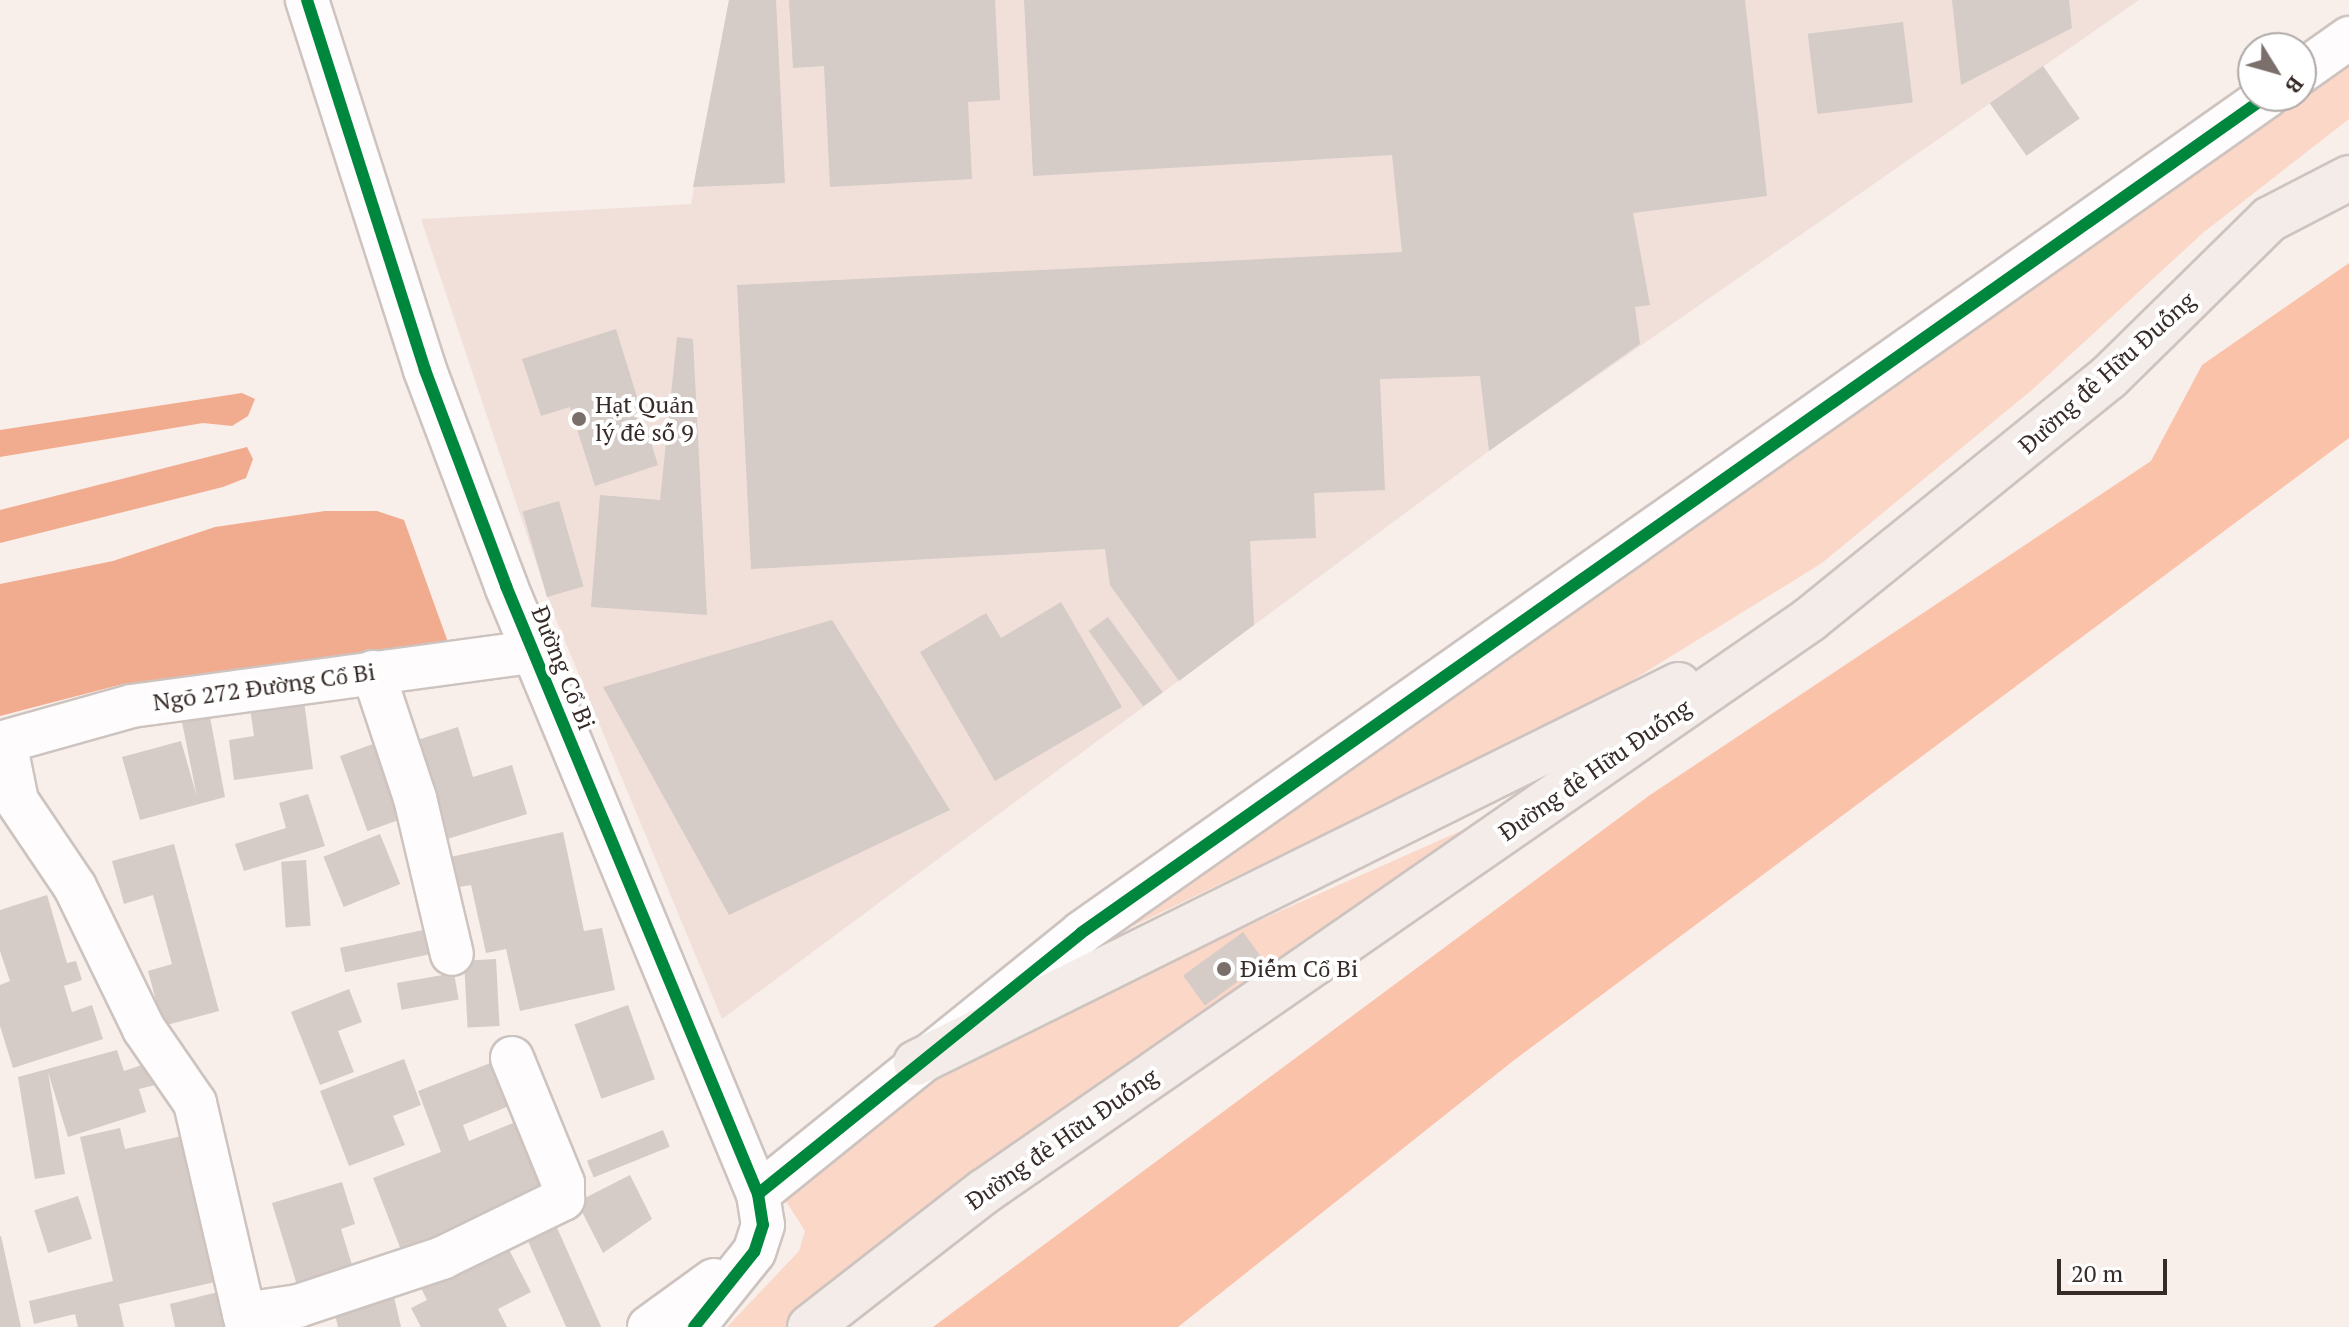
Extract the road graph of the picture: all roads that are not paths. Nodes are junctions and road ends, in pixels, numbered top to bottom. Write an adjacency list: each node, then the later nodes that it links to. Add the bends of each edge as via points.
1 (307, 0): 9 (street, Đường Cổ Bi, via 425,370)
2 (2349, 38): 3 (street)
3 (2317, 61)
4 (2244, 112): 14 (street, via 1081,933)
5 (2349, 148): 7 (main road)
6 (2349, 178): 7 (main road, Đường đê Hữu Đuống)
7 (2270, 219): 8 (main road, Đường đê Hữu Đuống, via 2108,378)
8 (1809, 620): 14 (main road); 20 (main road, Đường đê Hữu Đuống, via 985,1191)
9 (532, 652): 10 (street, Ngõ 272 Đường Cổ Bi); 15 (street, Đường Cổ Bi)
10 (373, 672): 11 (street, Ngõ 272 Đường Cổ Bi, via 132,706); 12 (street, via 415,798)
11 (2, 742): 17 (street, via 17,801 75,887 144,1029 195,1103)
12 (452, 954)
13 (512, 1058): 17 (street, via 563,1183 563,1199 442,1258)
14 (916, 1063): 15 (street)
15 (758, 1194): 16 (street, Đường Cổ Bi, via 763,1225)
16 (754, 1252): 18 (street); 19 (street, Đường Cổ Bi)
17 (246, 1320)
18 (649, 1327)
19 (694, 1327)
20 (810, 1327)

